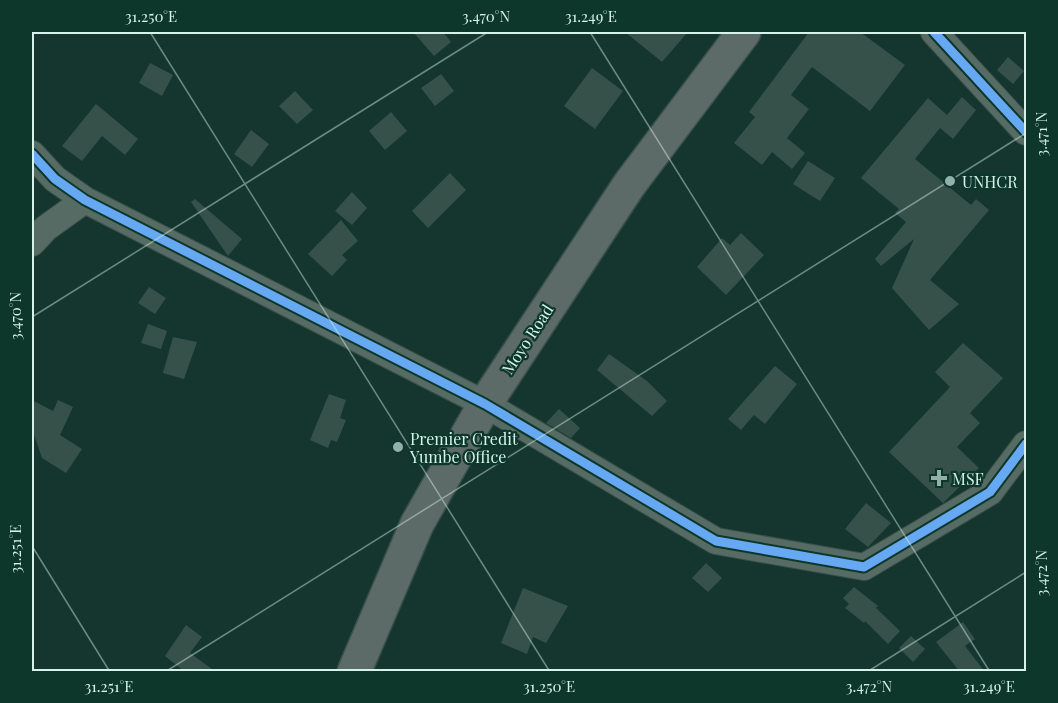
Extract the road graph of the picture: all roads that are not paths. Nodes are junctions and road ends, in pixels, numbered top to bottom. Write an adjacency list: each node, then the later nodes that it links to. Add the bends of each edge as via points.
1 (744, 32): 8 (main road, Moyo Road, via 629,185)
2 (934, 32): 3 (street)
3 (1026, 132)
4 (32, 154): 5 (street)
5 (55, 179): 6 (street); 7 (street)
6 (85, 200): 7 (street); 8 (street)
7 (39, 235)
8 (485, 404): 9 (street, via 717,541 864,567 990,492); 10 (main road, Moyo Road, via 417,524)
9 (1026, 444)
10 (354, 672)

